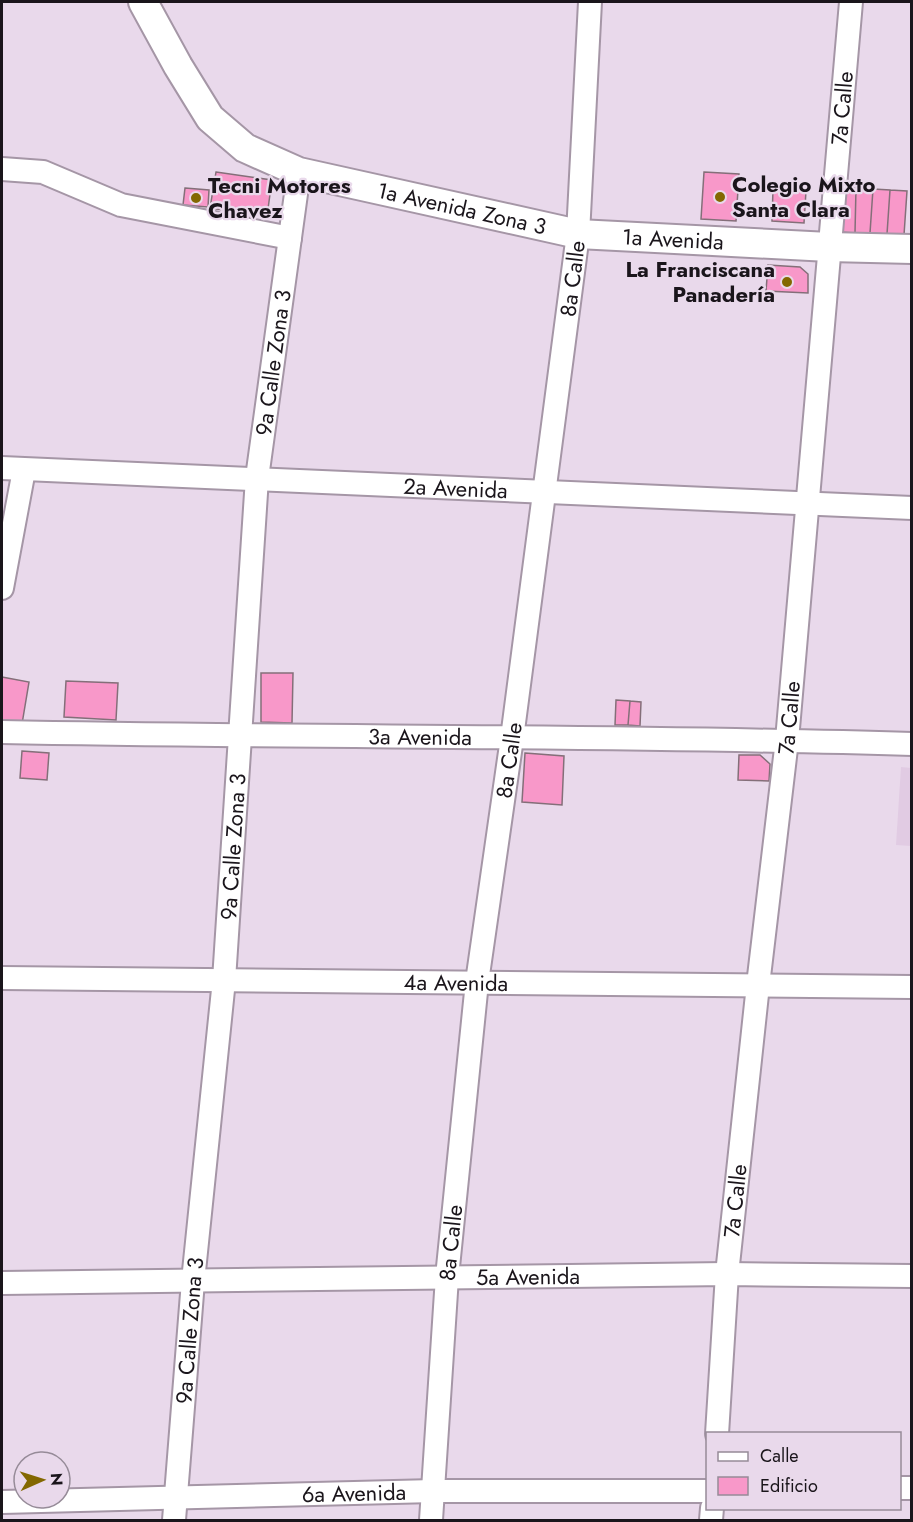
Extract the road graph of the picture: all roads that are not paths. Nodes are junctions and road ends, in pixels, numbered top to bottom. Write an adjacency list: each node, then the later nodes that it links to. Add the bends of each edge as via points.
1 (143, 2): 5 (street, 1a Avenida Zona 3, via 210,118 245,148)
2 (590, 2): 6 (street, 8a Calle)
3 (851, 2): 8 (street, 7a Calle)
4 (2, 169): 7 (street, via 43,172 121,205)
5 (299, 172): 6 (street, 1a Avenida Zona 3); 7 (street, 9a Calle Zona 3)
6 (578, 234): 8 (street, 1a Avenida); 12 (street, 8a Calle)
7 (290, 238): 11 (street, 9a Calle Zona 3)
8 (829, 247): 9 (street, 1a Avenida); 13 (street, 7a Calle)
9 (912, 249)
10 (13, 469): 11 (street, 2a Avenida); 15 (street)
11 (257, 478): 12 (street, 2a Avenida); 17 (street, 9a Calle Zona 3)
12 (544, 492): 13 (street, 2a Avenida); 18 (street, 8a Calle)
13 (807, 502): 14 (street, 2a Avenida); 19 (street, 7a Calle)
14 (912, 508)
15 (2, 588)
16 (2, 732): 17 (street, 3a Avenida)
17 (240, 737): 18 (street, 3a Avenida); 22 (street, 9a Calle Zona 3)
18 (512, 738): 19 (street, 3a Avenida); 23 (street, 8a Calle)
19 (787, 740): 20 (street, 3a Avenida); 24 (street, 7a Calle)
20 (912, 744)
21 (2, 978): 22 (street, 4a Avenida)
22 (224, 980): 23 (street, 4a Avenida); 29 (street, 9a Calle Zona 3)
23 (477, 982): 24 (street, 4a Avenida); 28 (street, 8a Calle)
24 (758, 985): 25 (street, 4a Avenida); 26 (street, 7a Calle)
25 (912, 987)
26 (727, 1274): 27 (street, 5a Avenida); 28 (street, 5a Avenida); 31 (street, 7a Calle)
27 (912, 1276)
28 (447, 1277): 29 (street, 5a Avenida); 32 (street, 8a Calle)
29 (193, 1281): 30 (street, 5a Avenida); 34 (street, 9a Calle Zona 3)
30 (2, 1283)
31 (717, 1432)
32 (434, 1491): 33 (street, 6a Avenida); 34 (street, 6a Avenida); 37 (street, 8a Calle)
33 (706, 1491)
34 (175, 1498): 35 (street, 6a Avenida); 36 (street, 9a Calle Zona 3)
35 (2, 1502)
36 (174, 1521)
37 (431, 1521)

